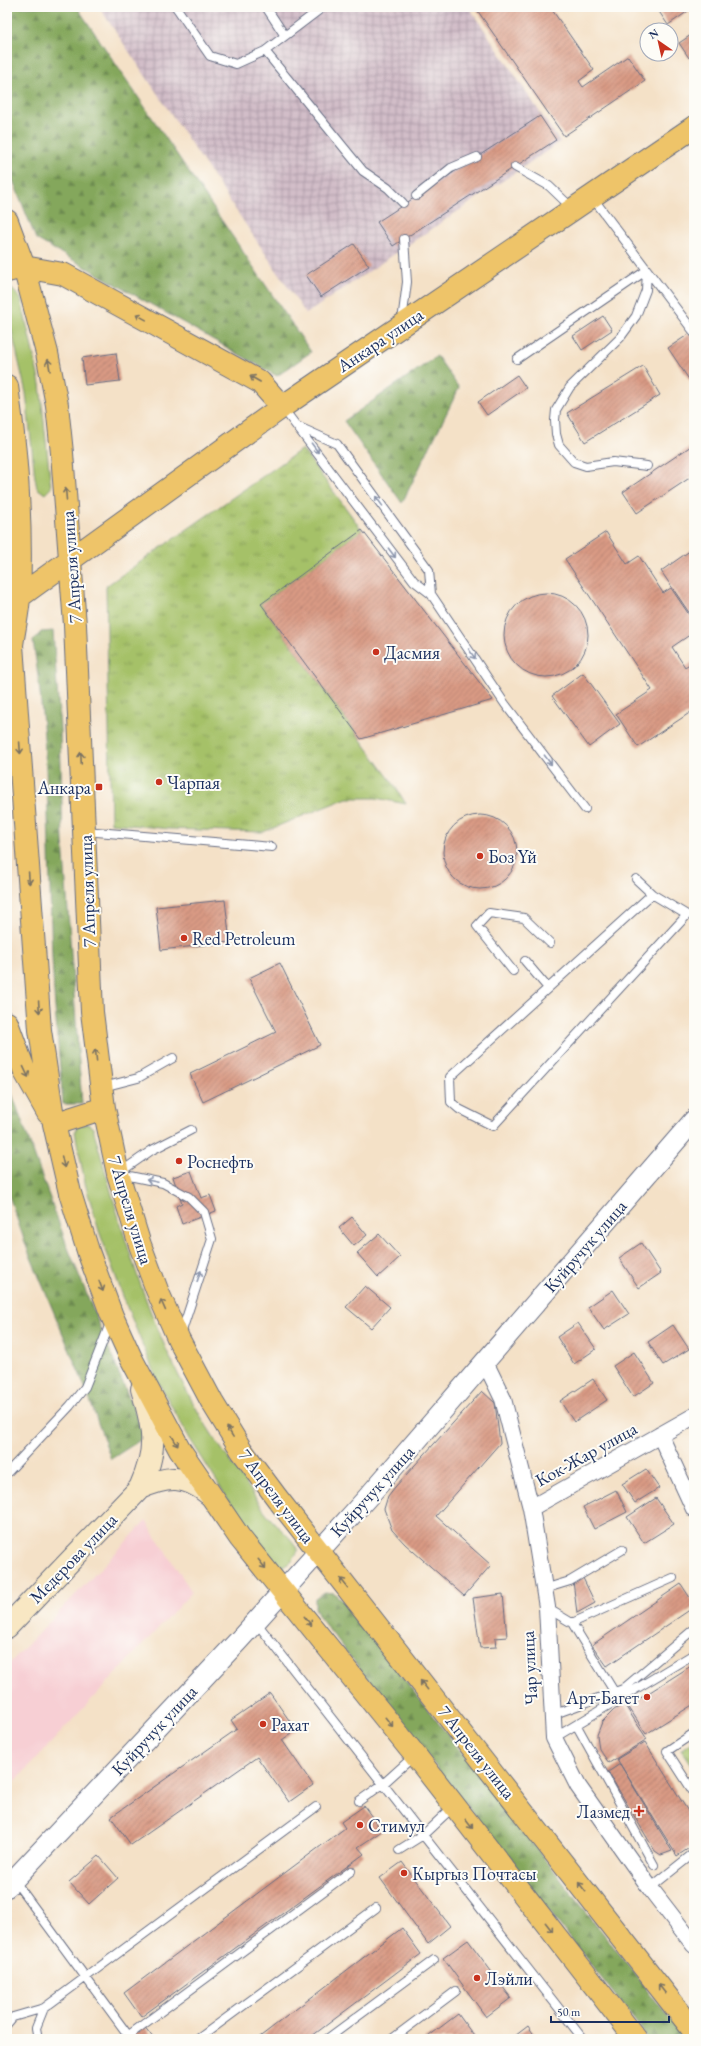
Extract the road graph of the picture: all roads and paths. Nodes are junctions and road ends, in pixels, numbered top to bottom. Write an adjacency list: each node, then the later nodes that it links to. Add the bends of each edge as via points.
1 (176, 7): 5 (lane, via 210,56 236,64)
2 (266, 7): 4 (lane)
3 (323, 7): 4 (lane)
4 (285, 36): 5 (lane)
5 (265, 51): 11 (lane, via 363,171 388,188)
6 (694, 127): 10 (main road, Анкара улица)
7 (477, 157): 9 (lane, via 451,168)
8 (515, 167): 12 (lane, via 549,186)
9 (416, 196)
10 (591, 197): 12 (main road, Анкара улица); 16 (lane)
11 (403, 203)
12 (573, 209): 17 (main road, Анкара улица)
13 (7, 221): 15 (main road, 7 Апреля улица)
14 (404, 239): 17 (lane, via 407,282)
15 (15, 269): 21 (main road, one-way to 15, via 260,382 63,274); 24 (main road, 7 Апреля улица, one-way to 15, via 57,405 47,353)
16 (647, 270): 18 (lane); 19 (lane); 23 (lane, via 646,290 636,316 620,338 570,387 556,410 555,420 559,445 574,462 586,466 613,462)
17 (402, 325): 21 (main road, Анкара улица)
18 (694, 332)
19 (517, 359)
20 (7, 386): 26 (main road, via 18,485)
21 (282, 407): 22 (lane); 24 (main road, Анкара улица)
22 (298, 426): 25 (lane, one-way to 25, via 414,581); 25 (lane, one-way to 22, via 429,570 337,444)
23 (647, 466)
24 (71, 560): 26 (main road, Анкара улица); 28 (main road, 7 Апреля улица, one-way to 24)
25 (430, 594): 27 (lane, one-way to 27, via 505,704)
26 (13, 602): 40 (main road, one-way to 40, via 12,646 40,1030)
27 (585, 809)
28 (84, 831): 29 (lane); 38 (main road, 7 Апреля улица, one-way to 28, via 92,1012)
29 (272, 847)
30 (636, 879): 31 (lane)
31 (652, 894): 35 (lane); 35 (lane, via 687,915 493,1126 459,1109 452,1102 450,1077)
32 (550, 943): 34 (lane, via 524,918 489,913 477,926)
33 (525, 961): 35 (lane)
34 (513, 971)
35 (548, 988)
36 (7, 1023): 40 (main road, one-way to 40, via 25,1072)
37 (173, 1058): 38 (lane)
38 (102, 1098): 40 (main road); 42 (main road, 7 Апреля улица)
39 (694, 1120): 45 (street, Куйручук улица)
40 (54, 1124): 43 (main road, one-way to 43, via 89,1254)
41 (191, 1130): 42 (lane, via 152,1150)
42 (118, 1174): 44 (main road, 7 Апреля улица, one-way to 42, via 140,1245); 44 (lane, one-way to 42, via 212,1239 204,1212 189,1197 163,1183)
43 (112, 1316): 46 (main road); 49 (lane, via 85,1387)
44 (179, 1340): 55 (main road, 7 Апреля улица, one-way to 44, via 242,1450)
45 (485, 1362): 52 (street, Чар улица, via 503,1399); 55 (street, Куйручук улица)
46 (136, 1366): 50 (main road, Медерова улица, via 151,1419 153,1438 151,1459); 51 (main road, one-way to 51, via 180,1450)
47 (694, 1416): 48 (street, Кок-Жар улица)
48 (660, 1436): 52 (street, Кок-Жар улица); 53 (street, Кок-Жар улица)
49 (7, 1473)
50 (140, 1488): 51 (main road, Медерова улица, via 167,1479 183,1479 200,1486); 62 (main road, Медерова улица)
51 (209, 1494): 58 (main road, one-way to 58, via 240,1538)
52 (531, 1508): 57 (street, Чар улица)
53 (694, 1509)
54 (622, 1550): 57 (lane, via 570,1581)
55 (319, 1551): 58 (street, Куйручук улица); 90 (main road, 7 Апреля улица, one-way to 55)
56 (673, 1578): 61 (lane)
57 (544, 1589): 59 (street, Чар улица)
58 (283, 1590): 60 (street, Куйручук улица); 70 (main road, one-way to 70)
59 (546, 1607): 61 (lane); 66 (street, Чар улица)
60 (255, 1621): 71 (lane); 81 (street, Куйручук улица)
61 (572, 1623): 65 (lane)
62 (7, 1627)
63 (694, 1629): 65 (lane, via 623,1689)
64 (694, 1654): 67 (lane)
65 (615, 1692): 66 (lane)
66 (552, 1715): 69 (street, Чар улица)
67 (577, 1726): 69 (lane); 79 (lane)
68 (694, 1733): 72 (lane, via 668,1751)
69 (554, 1738): 82 (street, Чар улица, via 578,1786)
70 (415, 1755): 71 (lane); 74 (main road)
71 (383, 1784): 73 (lane); 76 (lane)
72 (694, 1793)
73 (360, 1801)
74 (454, 1805): 76 (lane); 92 (main road, one-way to 92)
75 (316, 1807): 86 (lane)
76 (423, 1835): 77 (lane); 97 (lane)
77 (399, 1850)
78 (694, 1853): 82 (lane)
79 (654, 1865)
80 (351, 1871): 91 (lane)
81 (10, 1883): 86 (lane)
82 (650, 1888): 84 (street, Чар улица)
83 (376, 1908): 94 (lane)
84 (692, 1940)
85 (434, 1960): 95 (lane)
86 (86, 1978): 88 (lane); 91 (lane)
87 (456, 1991): 96 (lane)
88 (44, 2008): 89 (lane, via 13,2017); 93 (lane, via 36,2028)
89 (7, 2024)
90 (694, 2031)
91 (130, 2037)
92 (631, 2037)
93 (38, 2039)
94 (198, 2039)
95 (327, 2039)
96 (392, 2039)
97 (583, 2039)

